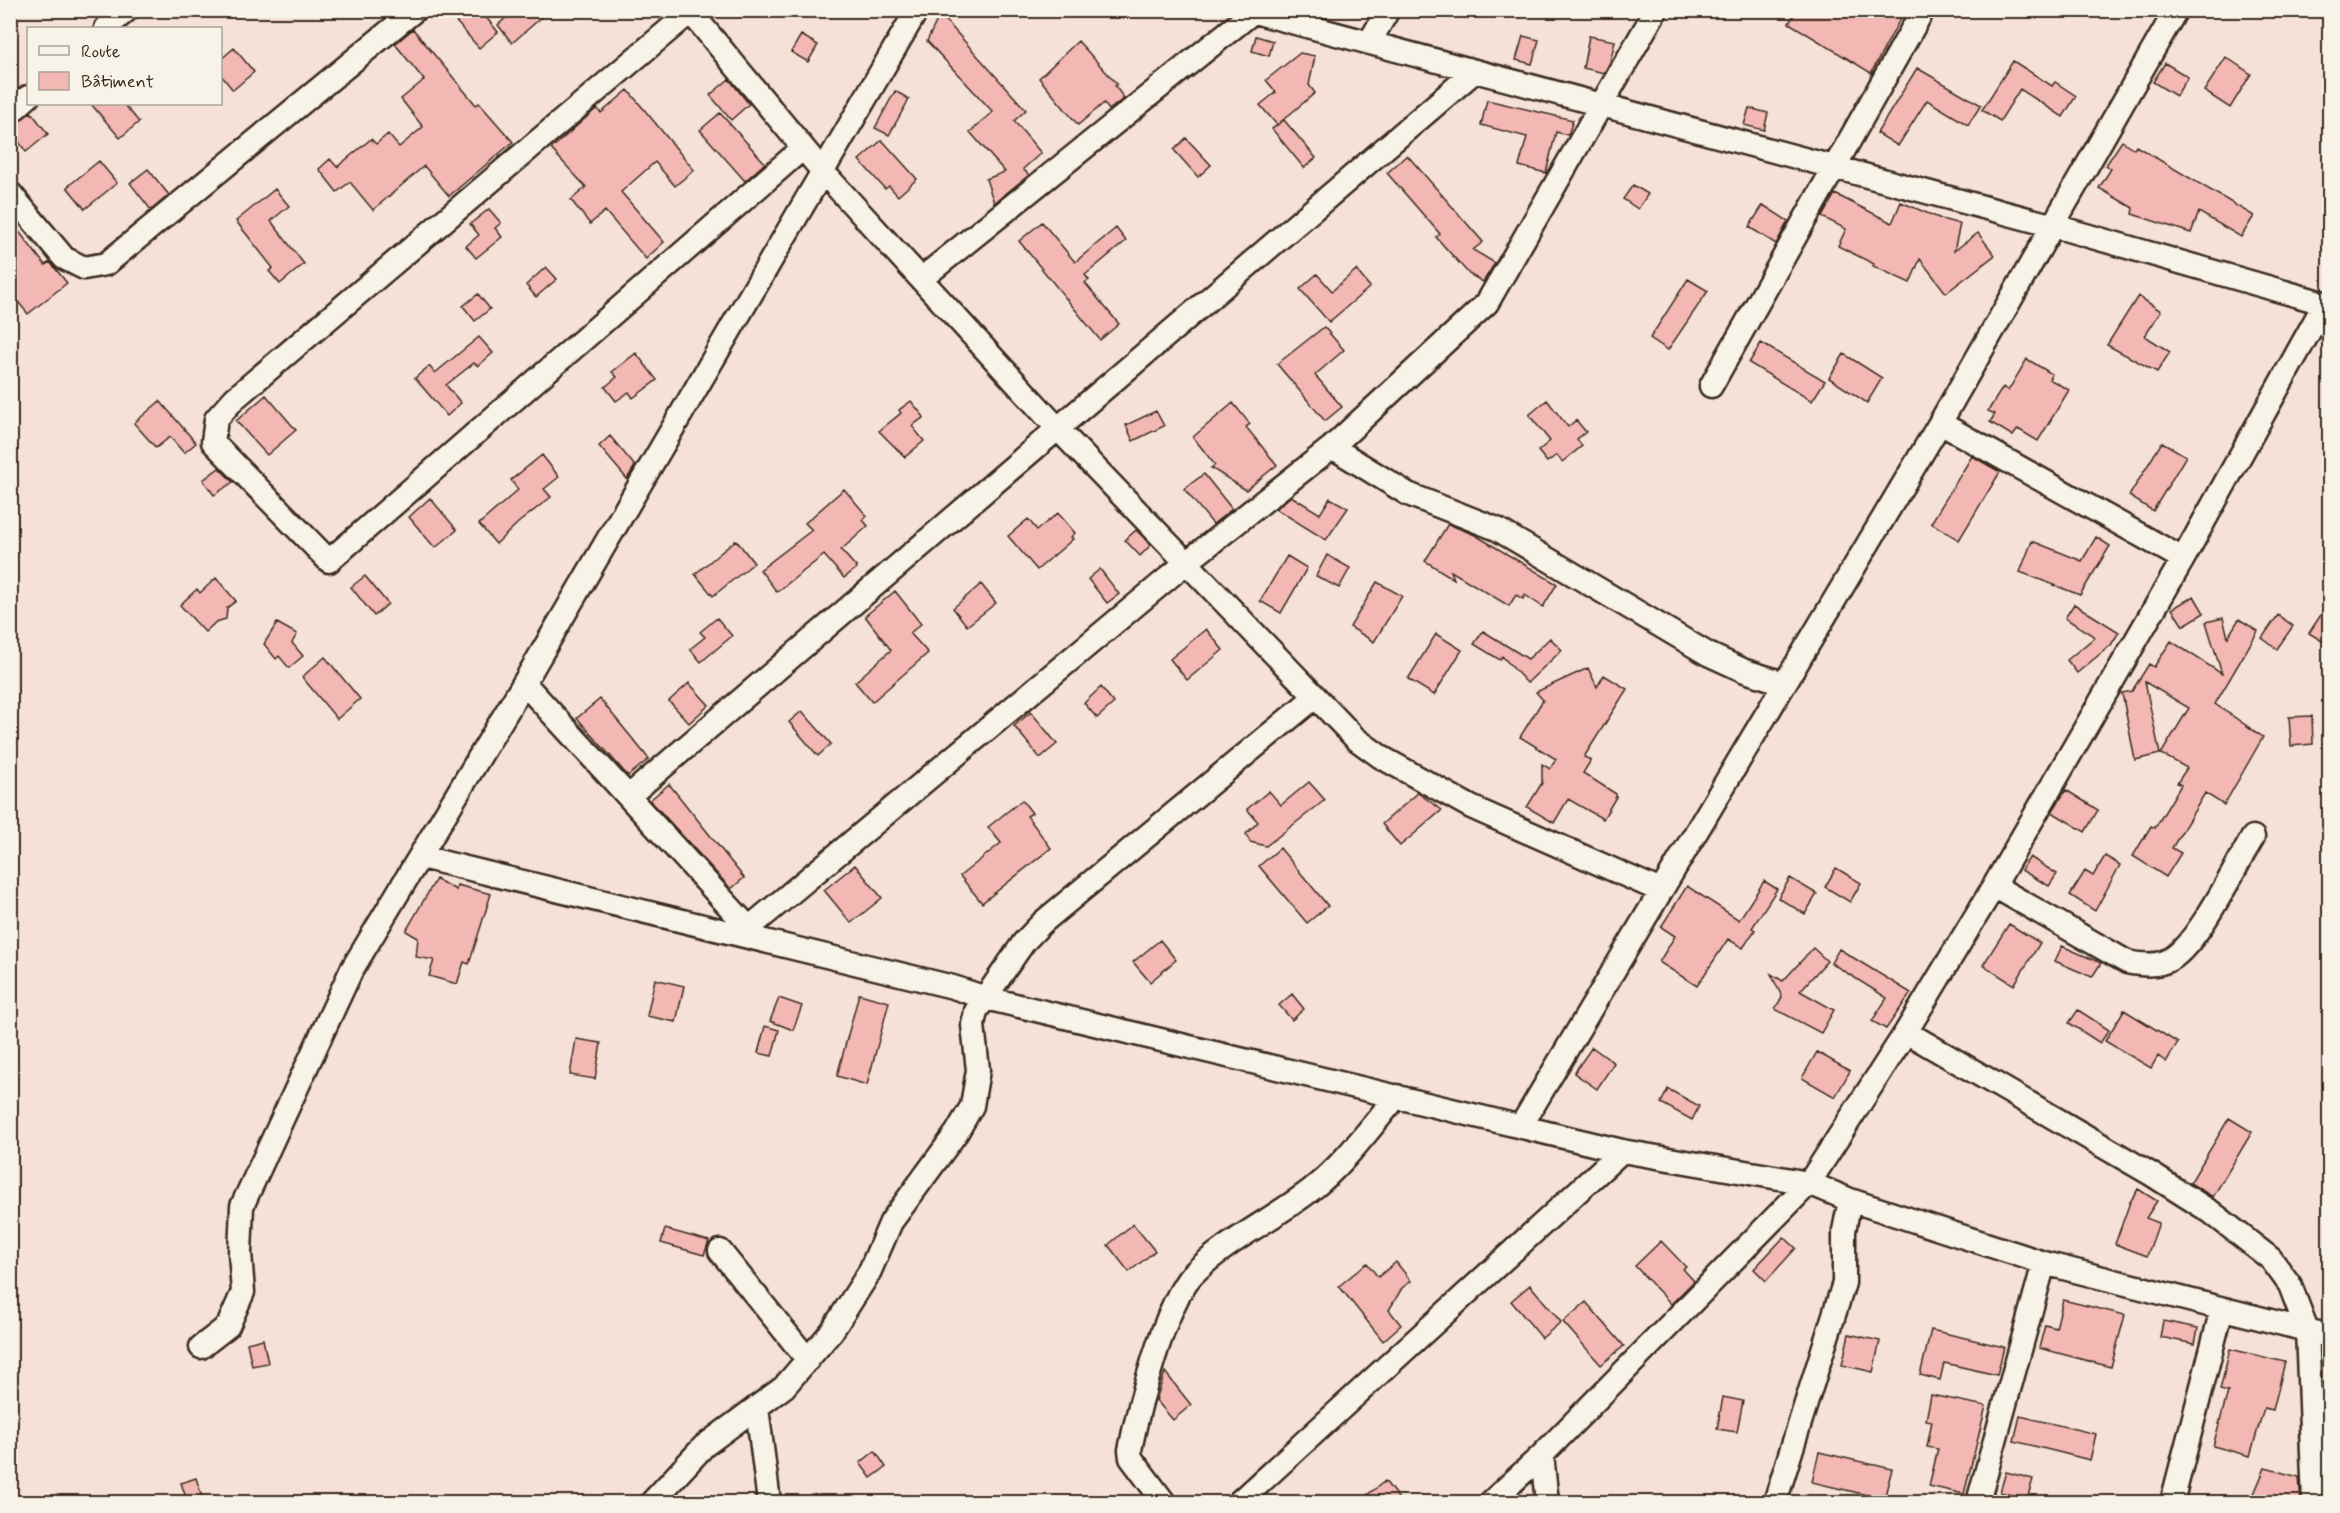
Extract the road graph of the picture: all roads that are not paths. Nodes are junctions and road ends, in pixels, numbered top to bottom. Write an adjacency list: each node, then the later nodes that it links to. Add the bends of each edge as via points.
1 (127, 10): 10 (street)
2 (416, 10): 19 (street, via 106,264 84,268 64,258)
3 (917, 10): 18 (street)
4 (1388, 10): 11 (street)
5 (1656, 10): 14 (street)
6 (1923, 10): 17 (street)
7 (2176, 10): 20 (street)
8 (689, 11): 16 (street); 16 (street, via 236,398 216,419 213,442 329,561)
9 (1250, 11): 11 (street); 21 (street)
10 (107, 27)
11 (1369, 43): 12 (street)
12 (1475, 71): 14 (street); 25 (street)
13 (27, 99): 15 (street)
14 (1599, 104): 17 (street); 26 (street, via 1488,303)
15 (10, 113)
16 (803, 148): 18 (street)
17 (1832, 168): 20 (street); 23 (street)
18 (824, 173): 21 (street); 29 (street)
19 (10, 193)
20 (2054, 225): 22 (street); 24 (street)
21 (921, 279): 25 (street)
22 (2327, 304): 27 (street)
23 (1711, 386)
24 (1940, 423): 27 (street); 30 (street)
25 (1059, 430): 28 (street); 32 (street)
26 (1332, 447): 28 (street); 30 (street, via 1408,494 1497,529 1708,654)
27 (2183, 559): 35 (street)
28 (1186, 563): 31 (street); 37 (street)
29 (524, 683): 32 (street); 34 (street)
30 (1784, 683): 36 (street)
31 (1315, 697): 36 (street, via 1356,739 1417,778 1471,807); 38 (street, via 1044,922 1024,942)
32 (629, 796): 37 (street)
33 (2253, 837): 35 (street, via 2192,939 2171,959 2146,966 2127,962)
34 (421, 857): 37 (street); 50 (street, via 351,971 242,1206 243,1292 228,1326)
35 (1994, 886): 39 (street)
36 (1661, 891): 41 (street)
37 (755, 934): 38 (street)
38 (986, 998): 40 (street); 51 (street, via 976,1011 973,1024 978,1070 972,1106 891,1222 869,1273 832,1331)
39 (1906, 1032): 43 (street); 48 (street, via 2211,1212 2271,1260 2290,1285)
40 (1397, 1096): 41 (street); 56 (street, via 1355,1147 1313,1189 1191,1276 1178,1297 1139,1403 1130,1450 1131,1458)
41 (1521, 1126): 42 (street)
42 (1622, 1151): 43 (street); 57 (street)
43 (1809, 1183): 44 (street); 53 (street)
44 (1850, 1200): 46 (street); 60 (street, via 1844,1231 1844,1283)
45 (720, 1251): 51 (street)
46 (2044, 1263): 47 (street); 61 (street)
47 (2222, 1309): 48 (street); 62 (street)
48 (2307, 1330): 49 (street); 63 (street)
49 (2330, 1336)
50 (201, 1347)
51 (808, 1360): 52 (street)
52 (757, 1408): 54 (street, via 704,1446); 55 (street)
53 (1542, 1455): 58 (street); 59 (street)
54 (652, 1503)
55 (769, 1503)
56 (1164, 1503)
57 (1239, 1503)
58 (1491, 1503)
59 (1547, 1503)
60 (1775, 1503)
61 (1978, 1503)
62 (2172, 1503)
63 (2314, 1503)

